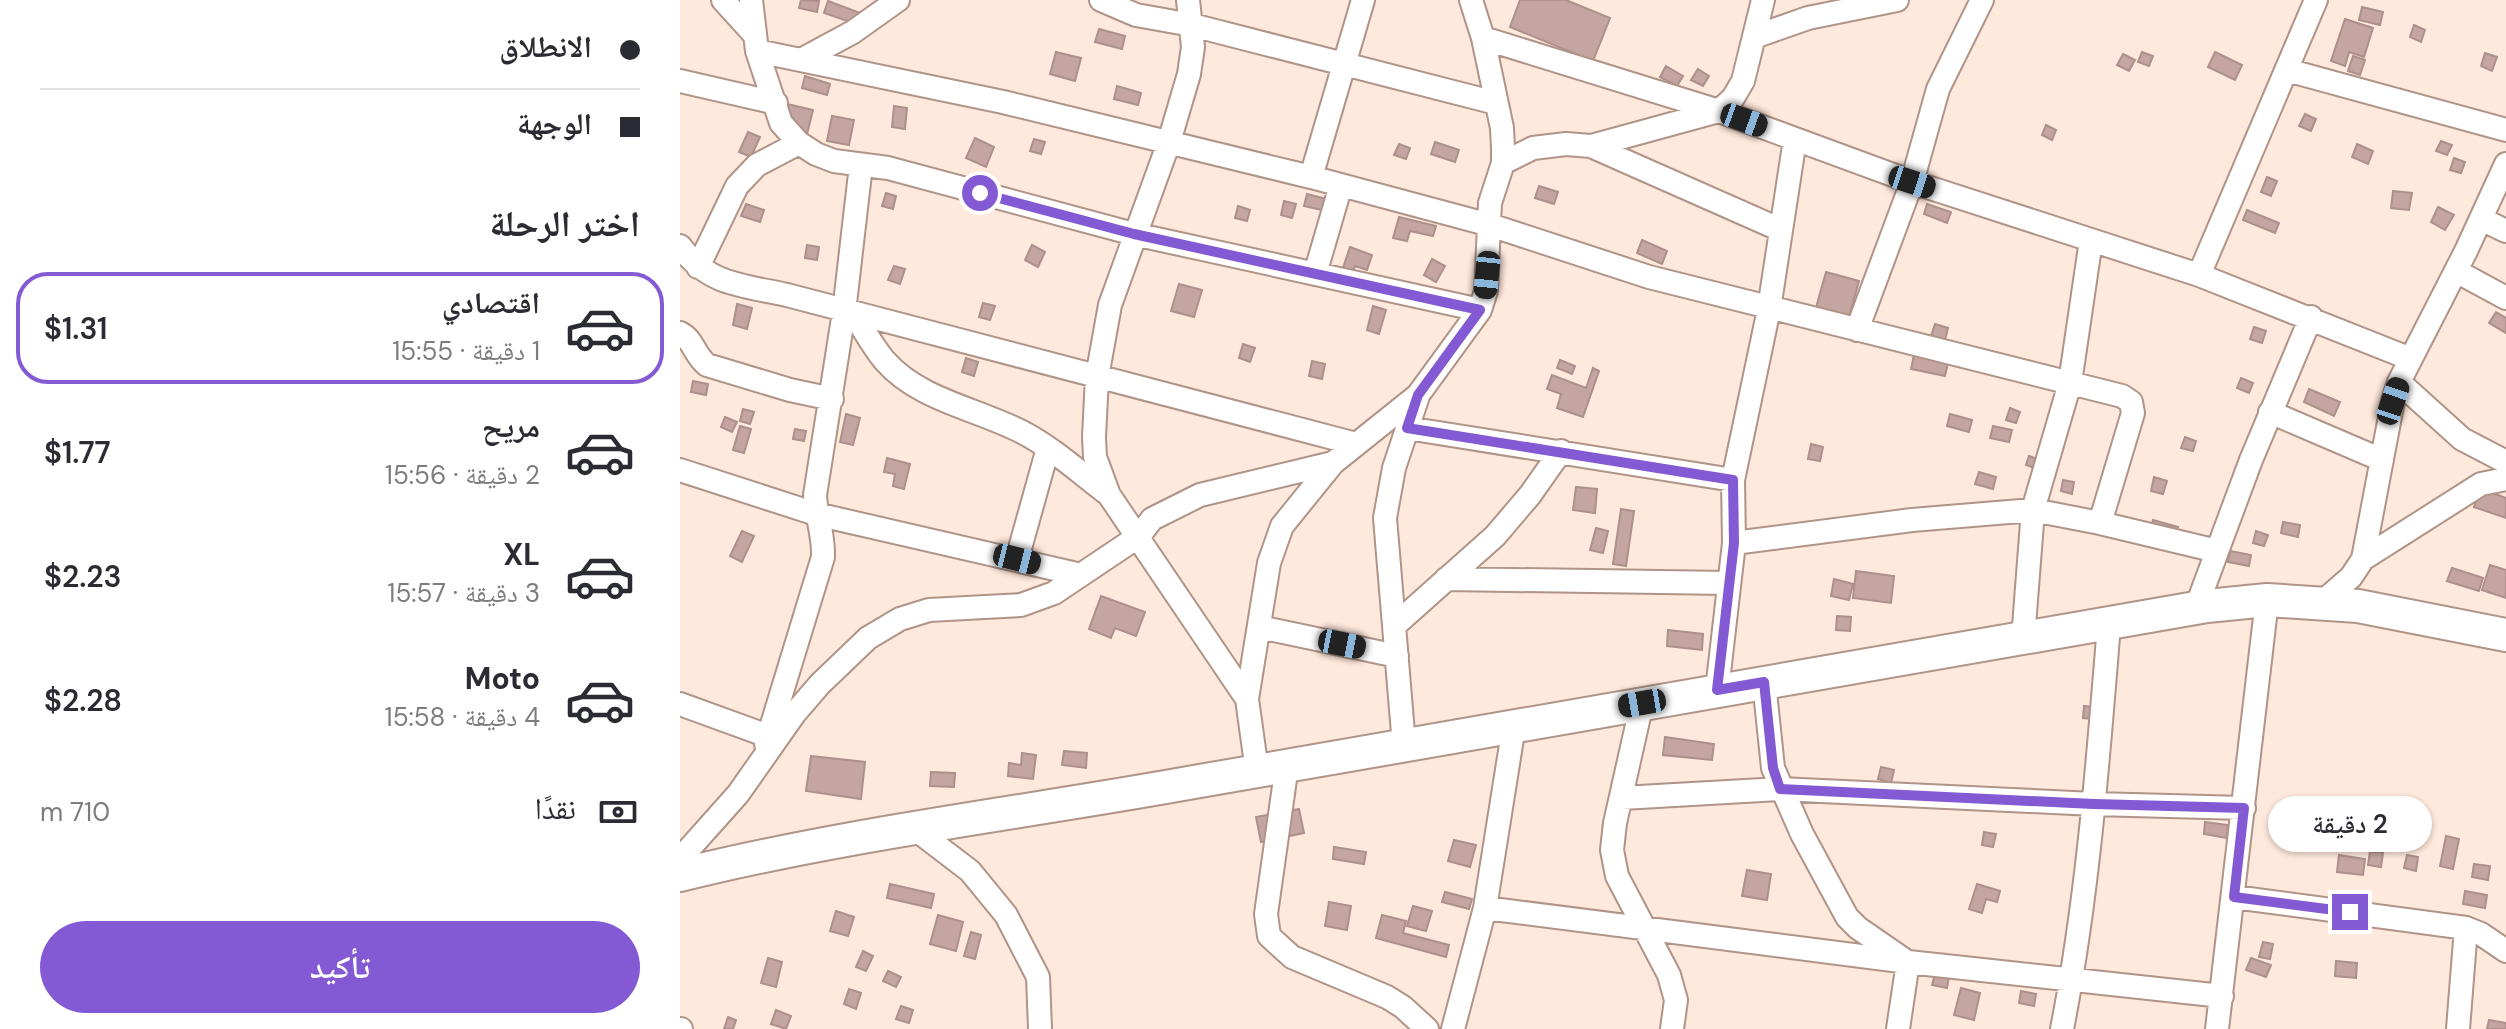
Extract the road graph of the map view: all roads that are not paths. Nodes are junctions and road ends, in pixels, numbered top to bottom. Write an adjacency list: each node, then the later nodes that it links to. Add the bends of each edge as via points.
1 (723, 0): 16 (street)
2 (751, 0): 16 (street)
3 (898, 0): 17 (street)
4 (1101, 0): 13 (street, via 1136,15)
5 (1188, 0): 13 (street)
6 (1363, 0): 18 (street)
7 (1471, 0): 14 (street)
8 (1485, 0): 14 (street)
9 (1763, 0): 15 (street)
10 (1897, 0): 15 (street, via 1808,18)
11 (1982, 0): 33 (street, via 1938,89)
12 (2316, 0): 19 (street)
13 (1192, 25): 18 (street); 26 (street, via 1189,74)
14 (1481, 31): 22 (street); 23 (street)
15 (1754, 37): 23 (street, via 1743,81)
16 (755, 42): 17 (street); 21 (street)
17 (803, 59): 26 (street)
18 (1343, 64): 22 (street); 32 (street)
19 (2287, 70): 24 (street); 45 (street)
20 (680, 81): 21 (street)
21 (776, 103): 27 (street, via 781,123)
22 (1496, 103): 29 (street)
23 (1719, 111): 25 (street); 28 (street)
24 (2506, 130)
25 (1795, 139): 33 (street); 37 (street)
26 (1169, 142): 32 (street); 39 (street)
27 (799, 143): 31 (street, via 834,161); 42 (street, via 757,165 737,186)
28 (1591, 146): 29 (street, via 1533,148); 37 (street)
29 (1503, 163): 36 (street, via 1490,203)
30 (2506, 164): 35 (street)
31 (861, 165): 39 (street); 49 (street)
32 (1311, 177): 34 (street)
33 (1912, 182): 40 (street); 51 (street)
34 (1341, 185): 36 (street); 44 (street)
35 (2481, 219): 38 (street); 43 (street)
36 (1490, 225): 47 (street); 48 (street)
37 (1781, 230): 47 (street)
38 (2506, 231)
39 (1134, 234): 44 (street); 54 (street, via 1110,305)
40 (2091, 240): 45 (street); 56 (street)
41 (680, 246): 42 (street)
42 (698, 267): 49 (street, via 715,279)
43 (2456, 271): 46 (street); 53 (street)
44 (1315, 274): 48 (street)
45 (2199, 275): 50 (street)
46 (2506, 298)
47 (1769, 309): 51 (street); 69 (street)
48 (1480, 310): 57 (street)
49 (849, 313): 54 (street); 58 (street); 62 (street, via 899,375)
50 (2311, 317): 53 (street); 59 (street)
51 (1857, 330): 56 (street)
52 (680, 333): 58 (street, via 707,365)
53 (2411, 359): 55 (street)
54 (1097, 377): 61 (street); 70 (street, via 1095,457)
55 (2399, 382): 64 (street); 65 (street, via 2462,439)
56 (2070, 383): 71 (street); 73 (street, via 2131,402 2133,413)
57 (1418, 395): 60 (street); 61 (street)
58 (832, 399): 72 (street)
59 (2270, 412): 64 (street); 76 (street)
60 (1407, 428): 63 (street); 86 (street, via 1385,518)
61 (1356, 444): 66 (street)
62 (1048, 448): 70 (street); 77 (street)
63 (1561, 451): 69 (street); 80 (street, via 1504,526)
64 (2382, 460): 78 (street)
65 (2506, 462)
66 (1333, 463): 74 (street, via 1200,495 1152,519); 87 (street, via 1282,526 1269,563)
67 (680, 470): 72 (street)
68 (2506, 479): 78 (street, via 2481,484)
69 (1733, 480): 75 (street)
70 (1109, 495): 74 (street)
71 (2033, 510): 73 (street); 75 (street); 89 (street)
72 (816, 514): 77 (street); 97 (street, via 823,557)
73 (2100, 523): 76 (street)
74 (1139, 536): 79 (street); 93 (street)
75 (1734, 543): 81 (street)
76 (2217, 551): 84 (street)
77 (1017, 559): 79 (street)
78 (2363, 559): 83 (street)
79 (1081, 575): 99 (street, via 1054,593 1021,605 929,610 900,619 868,638 820,684)
80 (1446, 579): 81 (street); 86 (street)
81 (1729, 583): 92 (street)
82 (2267, 600): 83 (street); 84 (street); 104 (street)
83 (2321, 603): 88 (street)
84 (2196, 608): 85 (street)
85 (2109, 625): 89 (street); 103 (street)
86 (1394, 626): 90 (street)
87 (1259, 627): 90 (street); 93 (street)
88 (2506, 635)
89 (2023, 639): 91 (street)
90 (1397, 656): 98 (street)
91 (1764, 682): 92 (street); 101 (street)
92 (1717, 690): 94 (street)
93 (1247, 699): 100 (street)
94 (1642, 703): 96 (street); 102 (street)
95 (680, 704): 97 (street)
96 (1514, 726): 98 (street); 109 (street)
97 (768, 736): 99 (street)
98 (1404, 745): 100 (street)
99 (761, 761): 106 (street)
100 (1272, 768): 105 (street); 117 (street, via 1269,936 1292,957 1387,997)
101 (1780, 789): 102 (street); 103 (street); 113 (street, via 1847,917)
102 (1622, 798): 110 (street, via 1612,850 1617,876)
103 (2094, 804): 104 (street); 114 (street)
104 (2244, 808): 108 (street)
105 (915, 829): 107 (street); 116 (street, via 970,871 1006,915 1038,977)
106 (680, 859)
107 (680, 875)
108 (2234, 897): 111 (street); 115 (street)
109 (1485, 908): 110 (street); 118 (street)
110 (1644, 927): 113 (street); 119 (street, via 1676,1000)
111 (2466, 928): 112 (street); 123 (street)
112 (2506, 951)
113 (1908, 962): 114 (street); 120 (street)
114 (2071, 980): 115 (street); 121 (street)
115 (2222, 996): 122 (street)
116 (1040, 1029)
117 (1427, 1029)
118 (1453, 1029)
119 (1672, 1029)
120 (1898, 1029)
121 (2062, 1029)
122 (2217, 1029)
123 (2458, 1029)

